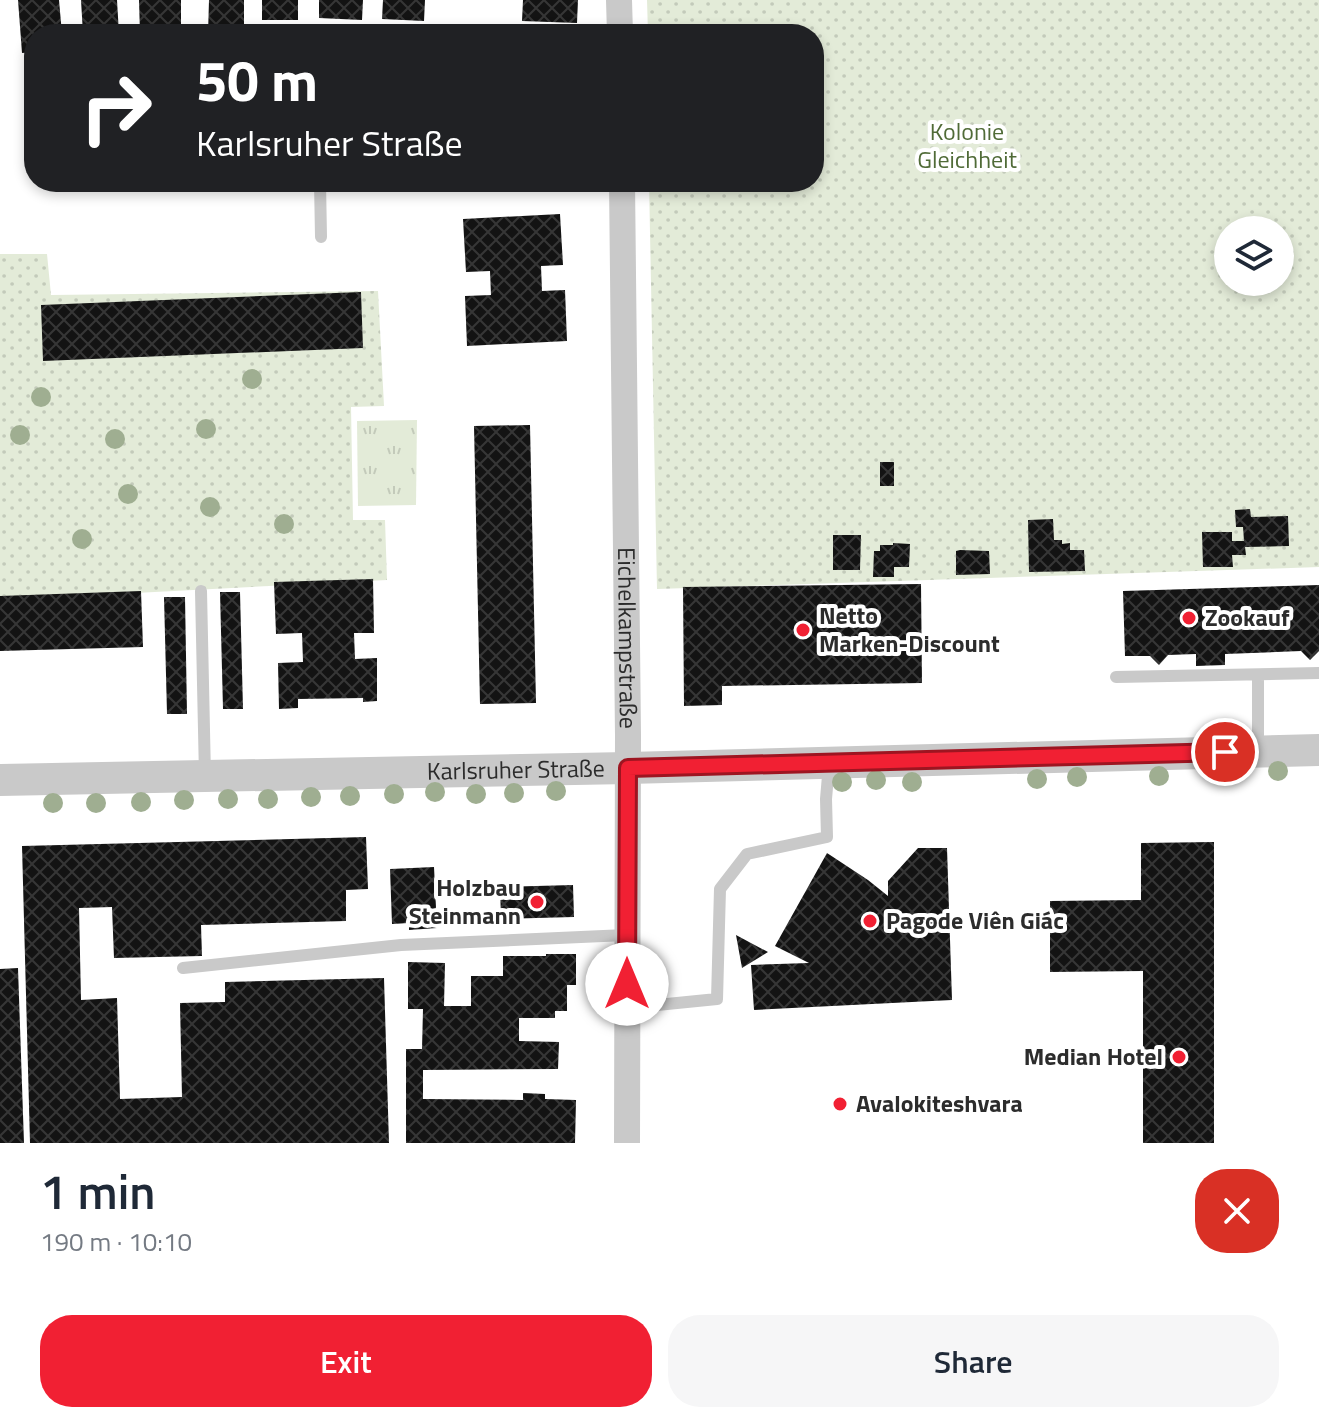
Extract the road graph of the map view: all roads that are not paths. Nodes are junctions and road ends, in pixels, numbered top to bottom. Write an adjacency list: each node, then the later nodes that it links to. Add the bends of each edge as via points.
1 (619, 0): 2 (street)
2 (620, 24)
3 (320, 192): 5 (lane)
4 (622, 192): 13 (street, Eichelkampstraße)
5 (321, 237)
6 (201, 591): 14 (lane)
7 (1319, 673): 8 (lane)
8 (1258, 675): 9 (lane); 11 (lane)
9 (1116, 677)
10 (1319, 750): 11 (street, Karlsruher Straße)
11 (1258, 751): 12 (street, Karlsruher Straße)
12 (829, 764): 13 (street, Karlsruher Straße); 18 (lane, via 827,837 747,854 720,889 717,999)
13 (628, 768): 14 (street, Karlsruher Straße); 16 (street, Eichelkampstraße)
14 (205, 776): 15 (street, Karlsruher Straße)
15 (0, 780)
16 (626, 935): 17 (lane, via 401,945); 18 (street, Eichelkampstraße)
17 (183, 968)
18 (627, 1008): 19 (street, Eichelkampstraße)
19 (627, 1143)

